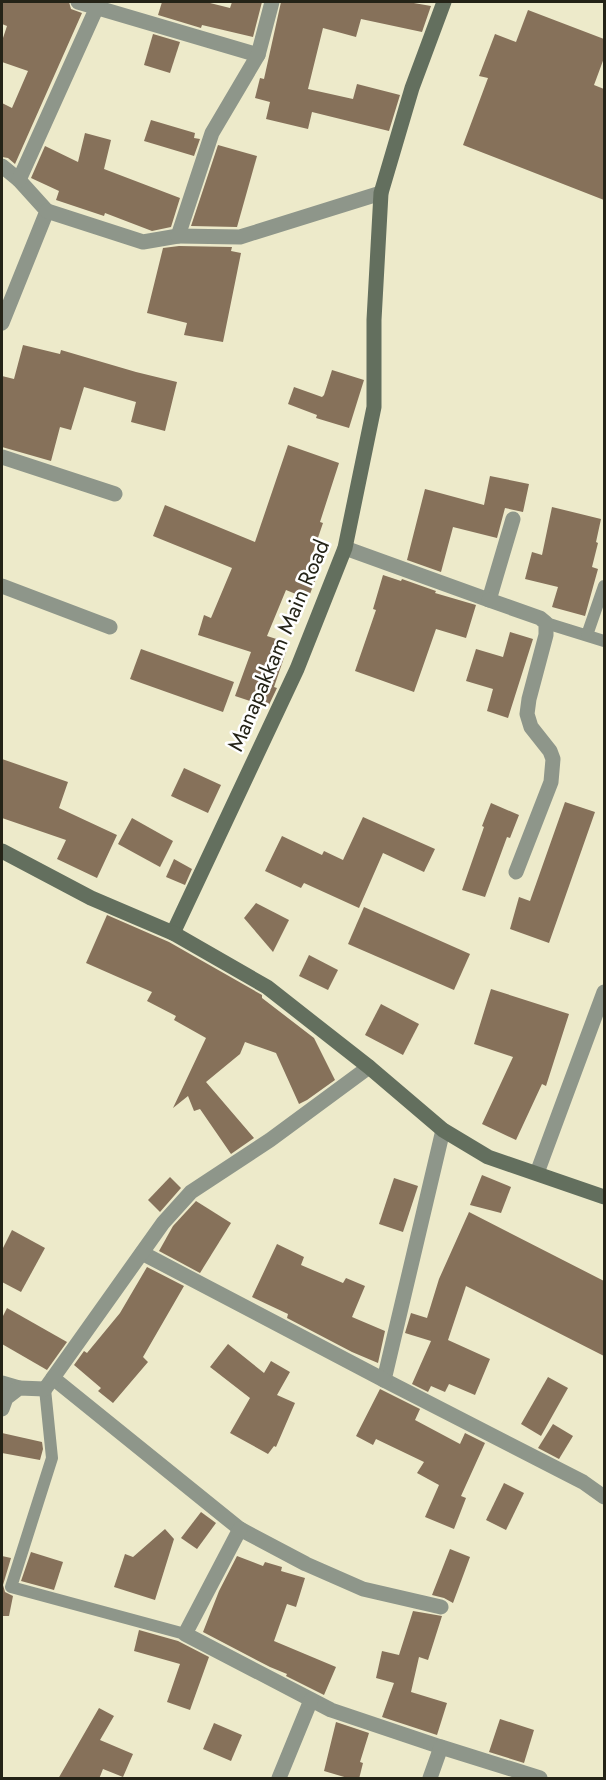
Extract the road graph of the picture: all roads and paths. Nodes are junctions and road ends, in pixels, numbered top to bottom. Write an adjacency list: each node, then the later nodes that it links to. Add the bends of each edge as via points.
1 (78, 2): 4 (street)
2 (272, 2): 5 (street)
3 (444, 2): 8 (main road, Manapakkam Main Road, via 412,88)
4 (97, 7): 5 (street); 7 (street)
5 (258, 54): 10 (street, via 212,133)
6 (2, 166): 7 (street)
7 (19, 180): 9 (street)
8 (381, 193): 10 (street, via 240,237); 15 (main road, Manapakkam Main Road, via 374,407)
9 (47, 211): 10 (street, via 143,242); 11 (street)
10 (178, 236)
11 (2, 323)
12 (2, 457): 13 (street)
13 (115, 494)
14 (513, 519): 18 (street)
15 (345, 548): 18 (street); 25 (main road, Manapakkam Main Road, via 297,669)
16 (2, 586): 20 (street)
17 (604, 586): 21 (lane)
18 (489, 600): 19 (street)
19 (546, 623): 21 (lane); 24 (street, via 527,714 531,727 553,759 551,782)
20 (110, 627)
21 (587, 635): 22 (lane)
22 (604, 641)
23 (2, 851): 25 (main road, via 91,898)
24 (516, 872)
25 (173, 933): 27 (main road, via 267,987)
26 (604, 992): 29 (street)
27 (369, 1067): 28 (main road); 31 (street, via 191,1192)
28 (443, 1130): 29 (main road, via 488,1156); 32 (street)
29 (537, 1173): 30 (main road)
30 (604, 1197)
31 (142, 1253): 32 (street); 34 (street)
32 (384, 1380): 37 (street, via 583,1482)
33 (2, 1383): 35 (street)
34 (49, 1383): 35 (street); 38 (street); 40 (lane, via 52,1458 11,1587)
35 (19, 1388): 36 (street, via 6,1398)
36 (2, 1409)
37 (604, 1497)
38 (240, 1529): 39 (street, via 363,1589); 40 (street)
39 (441, 1607)
40 (185, 1634): 41 (street)
41 (311, 1700): 42 (street); 43 (street)
42 (441, 1748): 44 (street); 45 (street)
43 (279, 1779)
44 (430, 1779)
45 (540, 1779)

